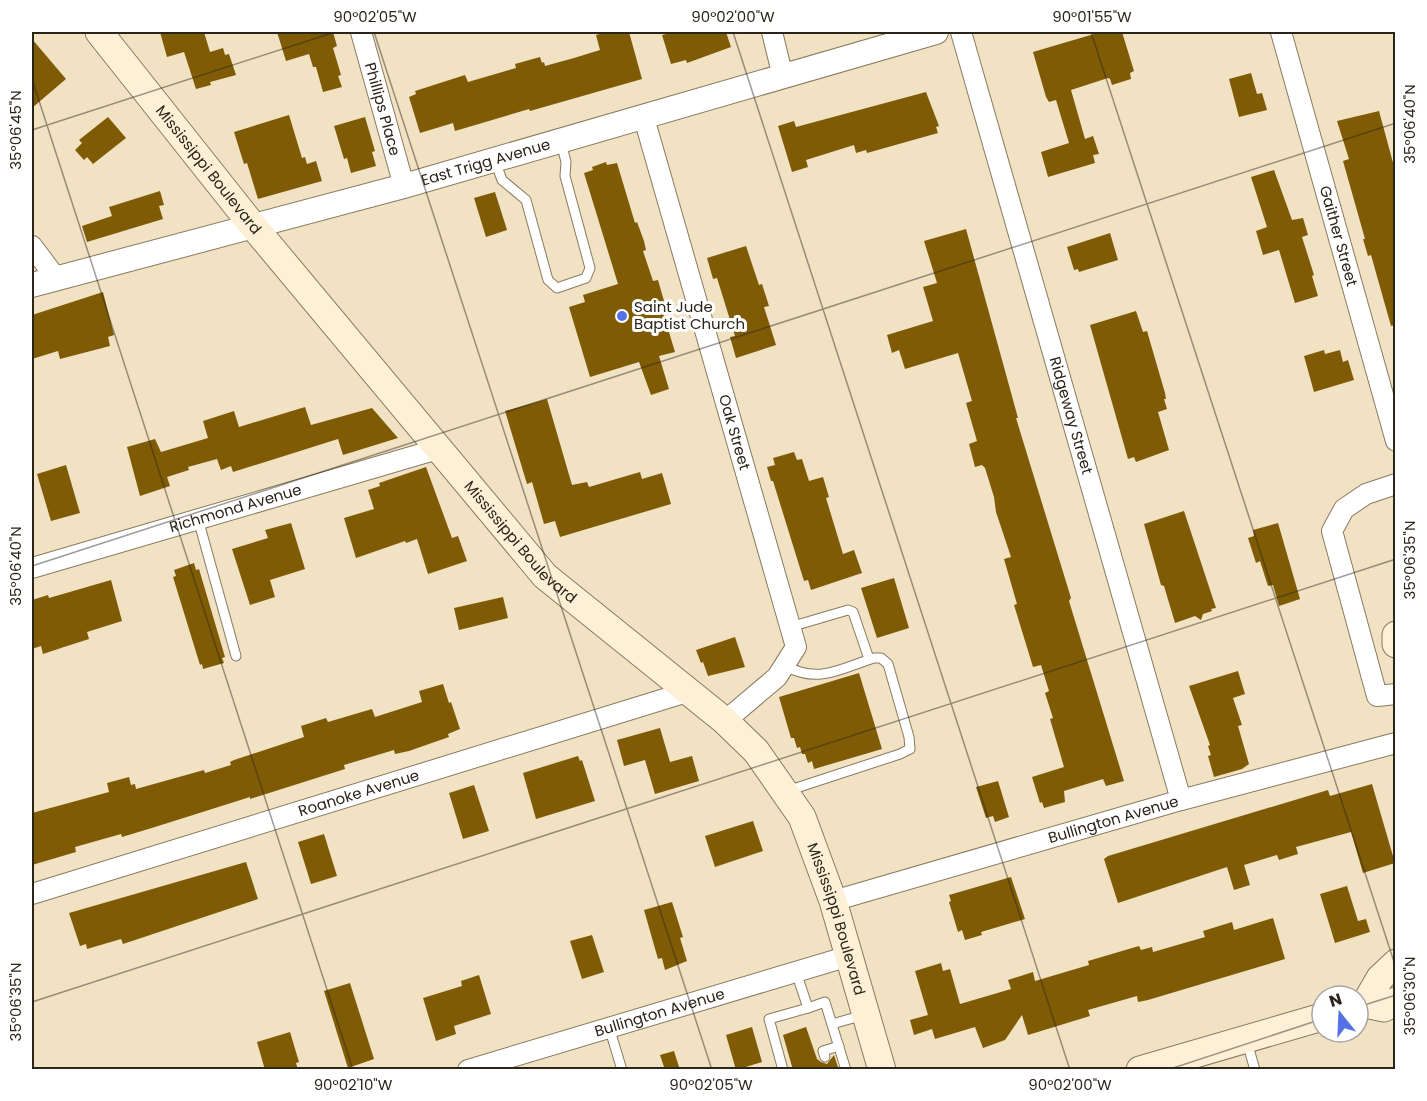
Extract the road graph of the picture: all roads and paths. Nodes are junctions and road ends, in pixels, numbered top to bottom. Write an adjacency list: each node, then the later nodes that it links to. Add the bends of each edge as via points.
1 (99, 32): 12 (main road, Mississippi Boulevard)
2 (361, 32): 11 (street, Phillips Place)
3 (772, 32): 7 (street)
4 (936, 32): 7 (street, East Trigg Avenue)
5 (961, 32): 32 (street, Ridgeway Street)
6 (1281, 32): 16 (street, Gaither Street)
7 (783, 77): 8 (street, East Trigg Avenue)
8 (644, 118): 9 (street, East Trigg Avenue); 21 (street, Oak Street)
9 (561, 142): 10 (street, East Trigg Avenue); 10 (lane, via 565,176 590,268 586,278 569,285 557,288 548,280 528,205 502,180)
10 (495, 161): 11 (street, East Trigg Avenue)
11 (404, 186): 12 (street, East Trigg Avenue)
12 (253, 225): 14 (street, East Trigg Avenue); 17 (main road, Mississippi Boulevard)
13 (32, 246): 14 (street)
14 (56, 278): 15 (street, East Trigg Avenue)
15 (32, 285)
16 (1394, 429)
17 (438, 449): 19 (street, Richmond Avenue); 27 (main road, Mississippi Boulevard, via 545,576)
18 (1395, 484): 28 (street, via 1366,494 1344,509 1332,531 1377,696)
19 (198, 519): 20 (street, Richmond Avenue); 24 (lane)
20 (32, 568)
21 (790, 627): 25 (lane, via 848,610 853,612); 26 (street, Oak Street, via 796,647)
22 (1395, 635): 23 (main road)
23 (1395, 644)
24 (236, 656)
25 (869, 659): 26 (lane, via 818,676); 31 (lane, via 881,658 888,664 910,748)
26 (784, 666): 29 (street, Oak Street, via 777,678)
27 (687, 692): 29 (main road, Mississippi Boulevard); 33 (street, Roanoke Avenue)
28 (1395, 694)
29 (725, 722): 31 (main road, Mississippi Boulevard, via 756,751)
30 (1395, 743): 32 (street, Bullington Avenue)
31 (785, 792): 34 (main road, Mississippi Boulevard, via 802,817)
32 (1181, 800): 34 (street, Bullington Avenue)
33 (32, 894)
34 (833, 901): 35 (main road, Mississippi Boulevard)
35 (849, 956): 37 (street, Bullington Avenue); 40 (main road, Mississippi Boulevard)
36 (1395, 963): 38 (main road, via 1380,978)
37 (796, 972): 39 (lane); 43 (street, Bullington Avenue)
38 (1380, 1005)
39 (808, 1008): 42 (lane, via 825,1002); 49 (lane, via 769,1020)
40 (866, 1014): 42 (lane); 51 (main road, Mississippi Boulevard)
41 (1310, 1021): 44 (main road)
42 (832, 1024): 45 (lane)
43 (609, 1028): 47 (street, Bullington Avenue); 48 (lane)
44 (1246, 1040): 52 (main road); 53 (lane)
45 (839, 1046): 46 (lane, via 823,1051); 50 (lane)
46 (825, 1056)
47 (468, 1070)
48 (622, 1070)
49 (783, 1070)
50 (846, 1070)
51 (882, 1070)
52 (1140, 1070)
53 (1255, 1070)

